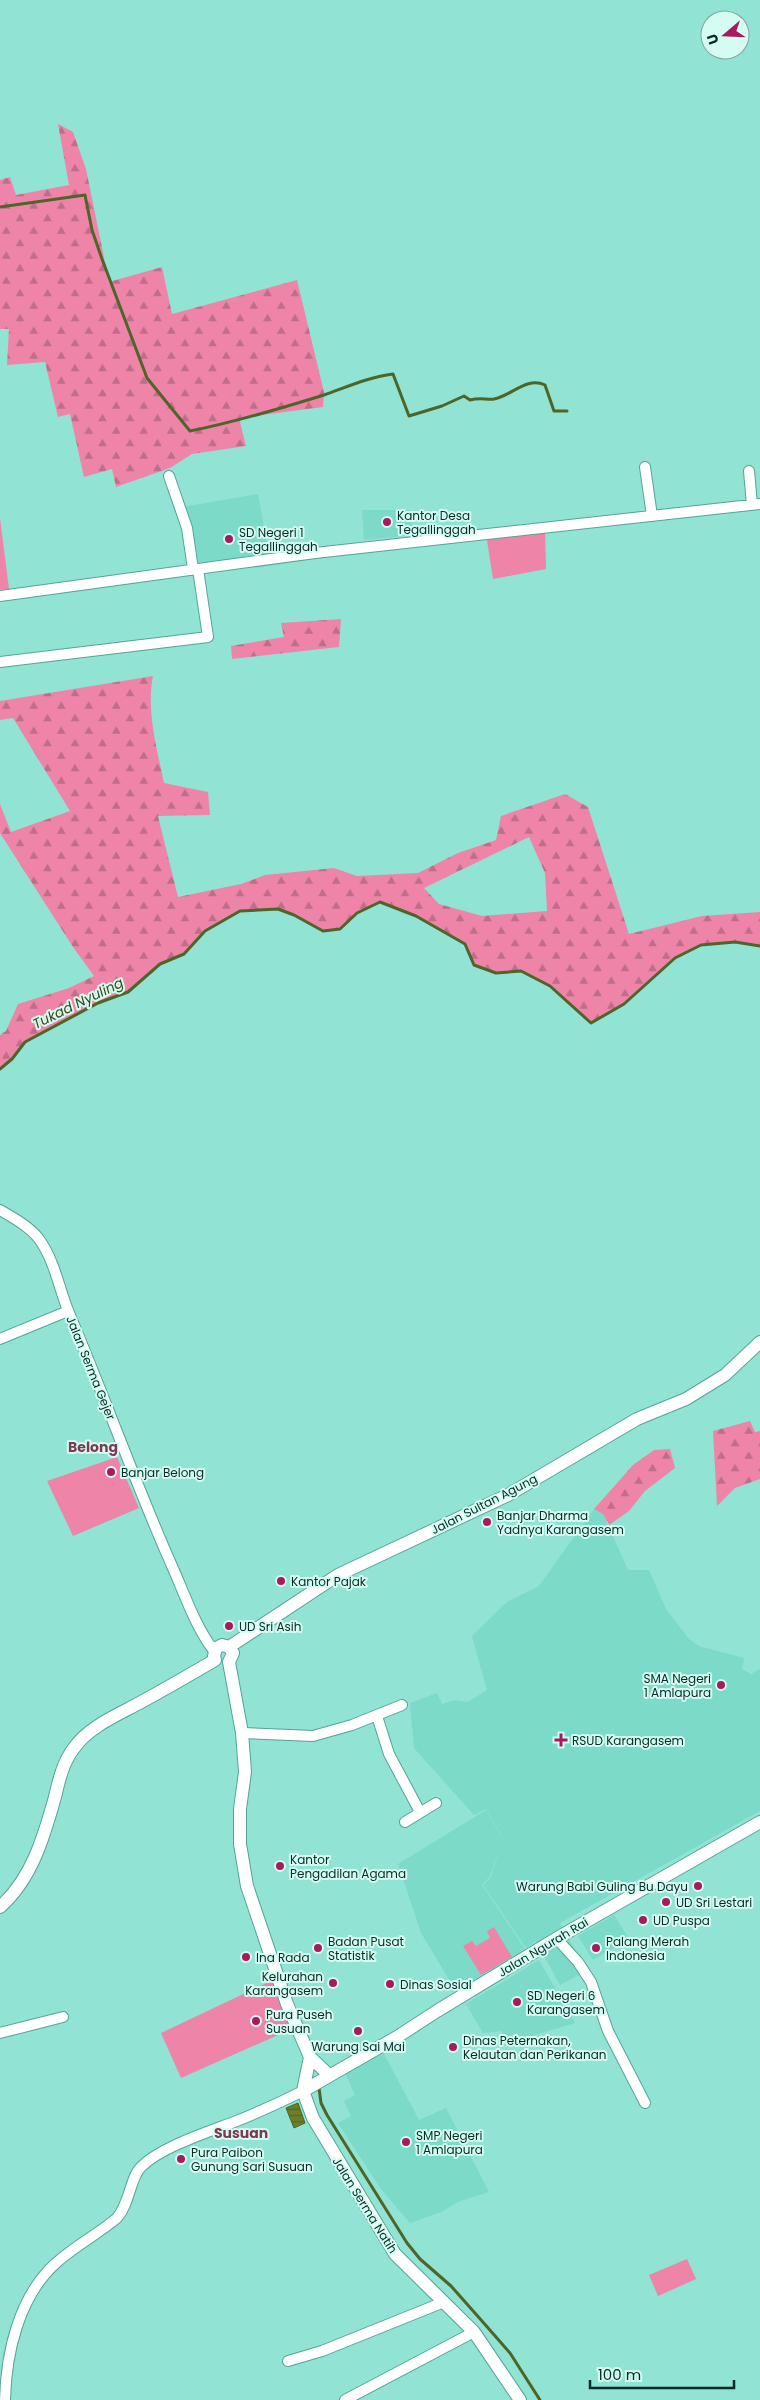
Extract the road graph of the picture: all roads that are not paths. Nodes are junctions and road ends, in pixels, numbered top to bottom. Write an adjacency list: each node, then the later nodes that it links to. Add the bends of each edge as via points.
1 (645, 467): 5 (street)
2 (748, 471): 4 (street)
3 (169, 476): 6 (street, via 187,528)
4 (756, 505): 5 (street)
5 (652, 516): 6 (street)
6 (195, 569): 7 (street); 8 (street, via 208,637)
7 (0, 596)
8 (0, 662)
9 (0, 1210): 10 (street, Jalan Serma Gejer, via 30,1229 39,1240 51,1261)
10 (68, 1310): 11 (street); 13 (street, Jalan Serma Gejer, via 92,1363 156,1531 201,1632)
11 (0, 1339)
12 (760, 1342): 13 (street, Jalan Sultan Agung, via 725,1375 701,1391 637,1419 508,1495 338,1575)
13 (219, 1651): 16 (street, via 222,1664 229,1662); 21 (street, Jalan Sultan Agung, via 90,1732 74,1747 63,1765 47,1826 33,1862 19,1887)
14 (402, 1705): 15 (street)
15 (377, 1716): 16 (street, via 313,1736); 18 (street, via 389,1754)
16 (242, 1733): 25 (street, via 245,1772 240,1824 243,1870 269,1953)
17 (436, 1803): 18 (street)
18 (420, 1812): 19 (street)
19 (405, 1822)
20 (760, 1822): 22 (street, Jalan Ngurah Rai)
21 (0, 1907)
22 (557, 1939): 26 (street, Jalan Ngurah Rai); 28 (street, via 591,1982 608,2032)
23 (63, 2017): 24 (street)
24 (0, 2033)
25 (310, 2058): 26 (street); 27 (street)
26 (329, 2076): 27 (street)
27 (303, 2091): 29 (street, Jalan Serma Natih, via 312,2118 383,2237 403,2264); 32 (street, via 159,2155 136,2172 124,2210 118,2218 55,2264 37,2284 27,2302 6,2369)
28 (645, 2103)
29 (444, 2302): 30 (street, Jalan Serma Natih); 31 (street, via 322,2351)
30 (474, 2332): 33 (street); 34 (street, Jalan Serma Natih)
31 (288, 2361)
32 (5, 2400)
33 (345, 2400)
34 (520, 2400)

